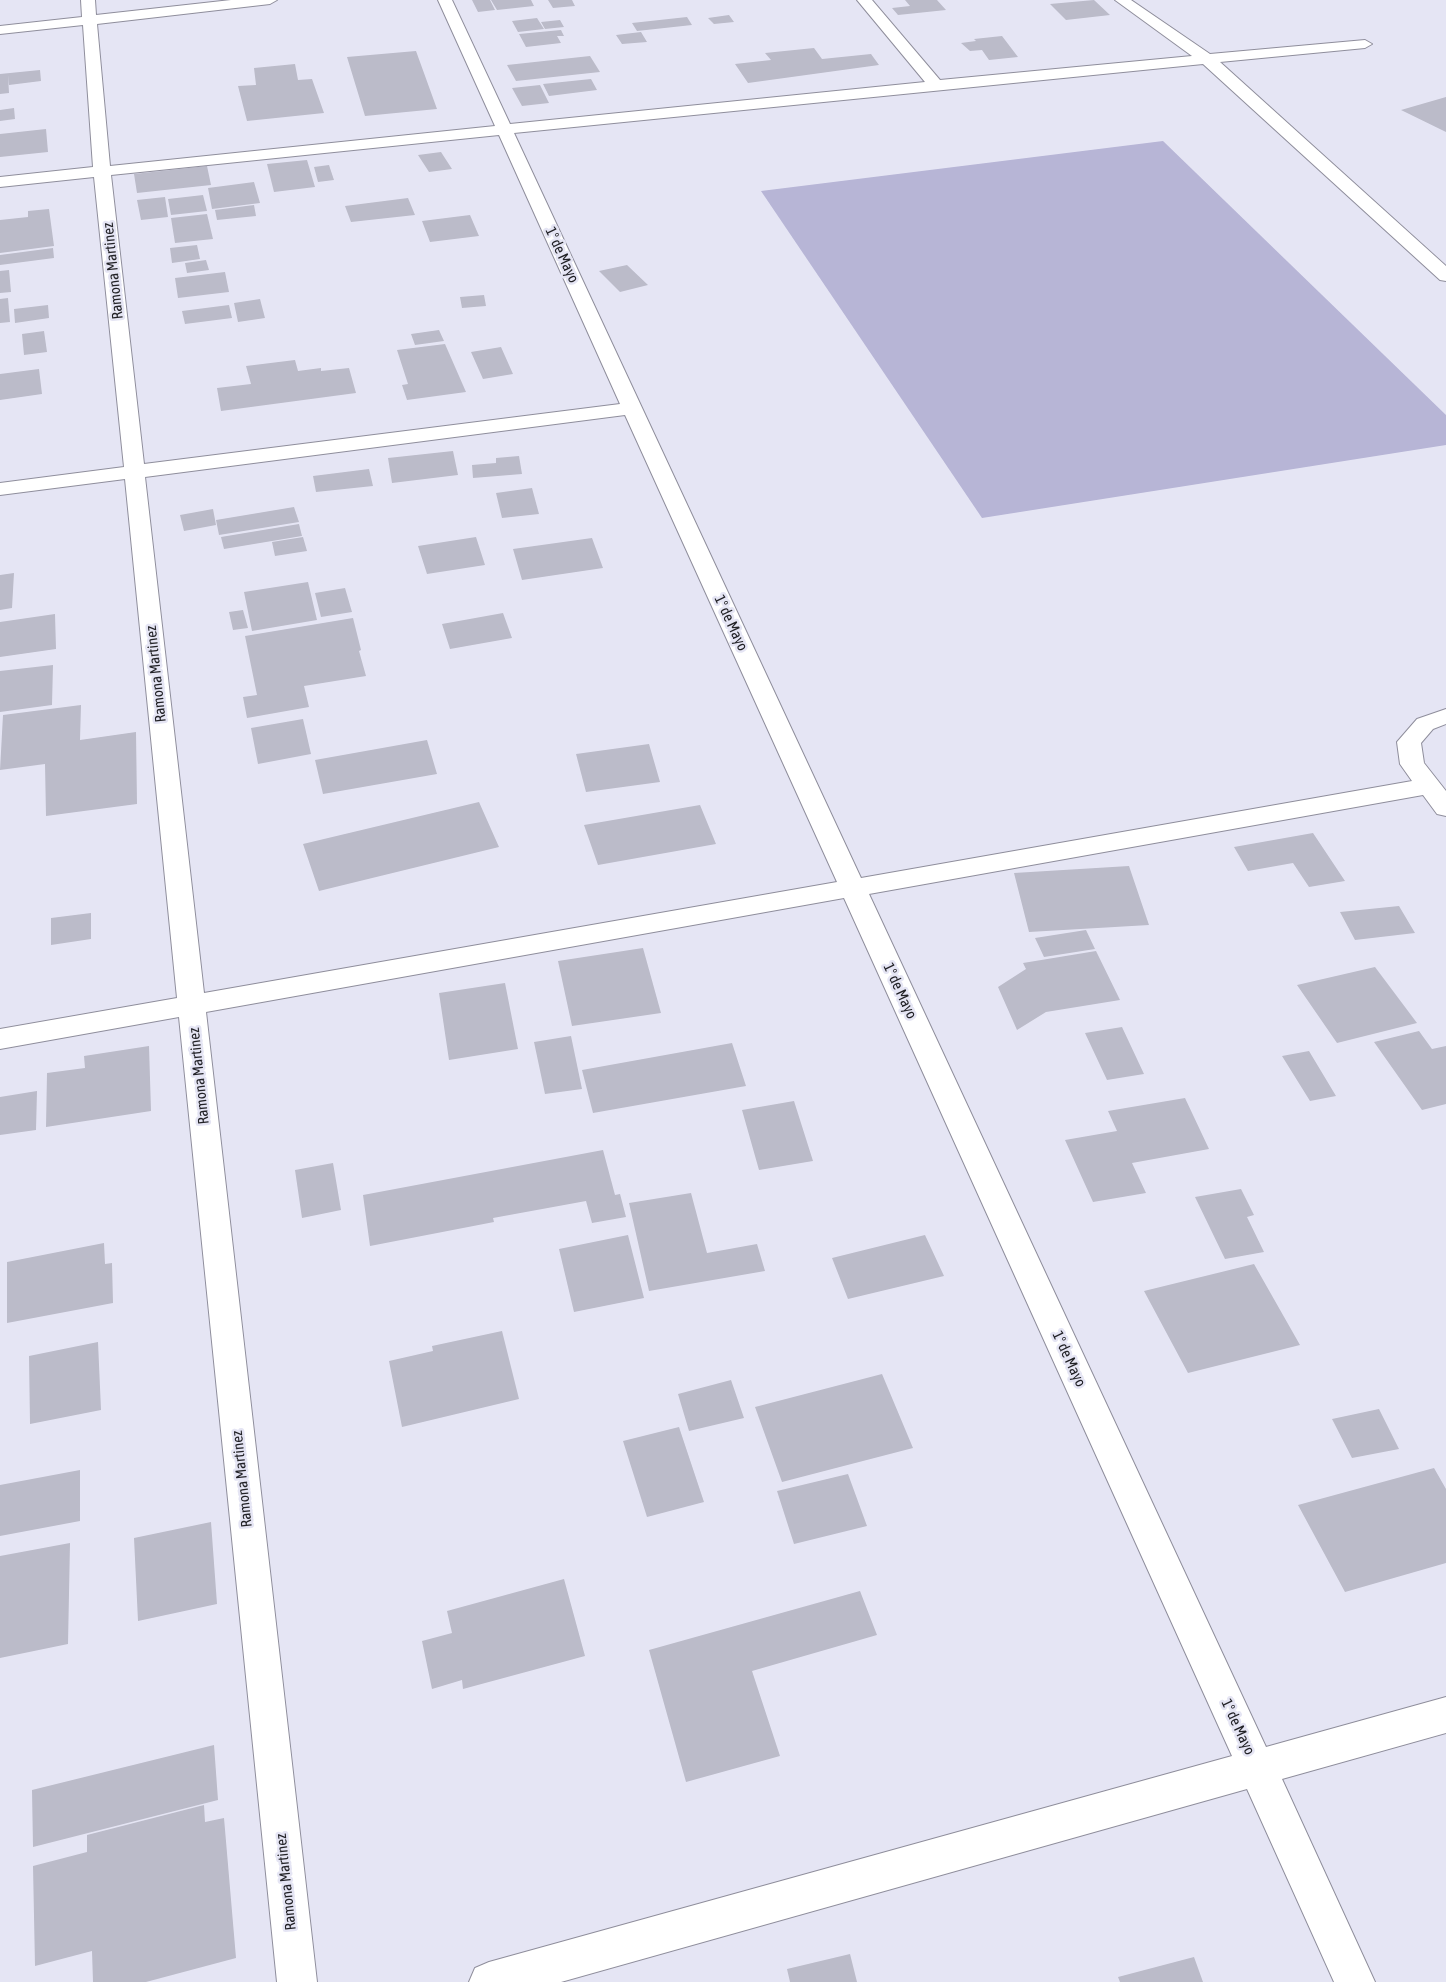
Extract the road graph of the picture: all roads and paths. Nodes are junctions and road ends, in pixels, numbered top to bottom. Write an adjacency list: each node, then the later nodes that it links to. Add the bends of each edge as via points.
1 (88, 0): 6 (street, Ramona Martinez)
2 (270, 0): 6 (street)
3 (445, 0): 11 (street, 1° de Mayo)
4 (864, 0): 10 (street)
5 (1122, 0): 9 (street)
6 (92, 22): 7 (street); 12 (street, Ramona Martinez)
7 (0, 30)
8 (1365, 44): 9 (street)
9 (1208, 60): 10 (street); 14 (street)
10 (936, 85): 11 (street)
11 (505, 129): 12 (street); 15 (street, 1° de Mayo)
12 (102, 171): 13 (street); 16 (street, Ramona Martinez)
13 (0, 182)
14 (1446, 276)
15 (633, 408): 16 (street); 21 (street, 1° de Mayo)
16 (134, 472): 17 (street); 22 (street, Ramona Martinez)
17 (0, 490)
18 (1446, 716): 19 (street, via 1424,724 1409,742 1412,764)
19 (1428, 786): 20 (street); 21 (street)
20 (1446, 808)
21 (853, 888): 22 (street); 25 (street, 1° de Mayo)
22 (191, 1005): 23 (street); 26 (street, Ramona Martinez)
23 (0, 1039)
24 (1446, 1715): 25 (street)
25 (1256, 1768): 27 (street); 28 (street, 1° de Mayo)
26 (297, 1982)
27 (489, 1982)
28 (1355, 1982)

